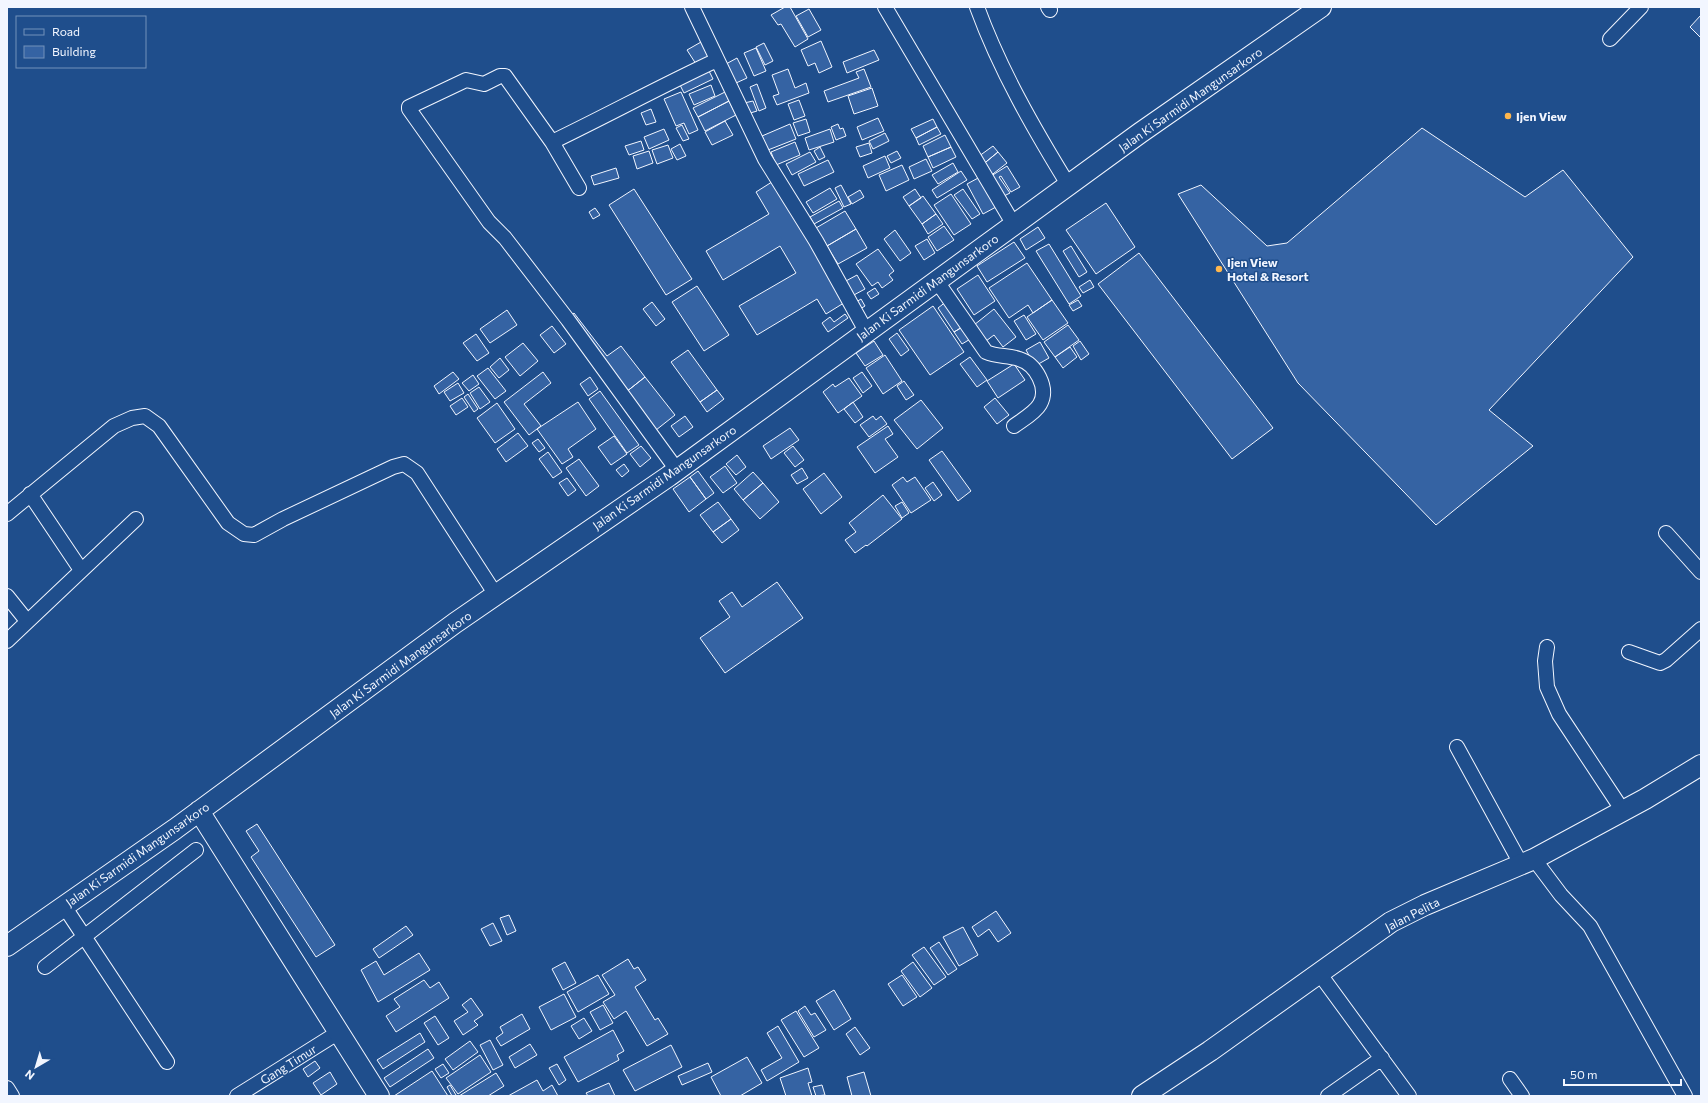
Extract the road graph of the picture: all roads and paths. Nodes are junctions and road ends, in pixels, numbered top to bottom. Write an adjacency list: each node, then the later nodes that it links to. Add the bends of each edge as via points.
1 (692, 7): 7 (street)
2 (885, 7): 11 (street)
3 (977, 7): 9 (street, via 998,57 1036,133)
4 (1321, 7): 9 (main road, Jalan Ki Sarmidi Mangunsarkoro, via 1140,133)
5 (1641, 7): 6 (street)
6 (1610, 39)
7 (717, 60): 8 (street); 13 (street, via 765,159 816,241)
8 (552, 142): 10 (street); 15 (street, via 505,76 484,84 470,80 457,83 408,108 489,222 505,238 568,320)
9 (1069, 186): 11 (main road, Jalan Ki Sarmidi Mangunsarkoro)
10 (579, 188)
11 (1014, 225): 12 (main road, Jalan Ki Sarmidi Mangunsarkoro)
12 (936, 280): 13 (main road, Jalan Ki Sarmidi Mangunsarkoro); 14 (street, via 986,352 995,356 1021,359 1037,372 1044,392 1040,404)
13 (866, 331): 15 (main road, Jalan Ki Sarmidi Mangunsarkoro)
14 (1014, 426)
15 (676, 470): 22 (main road, Jalan Ki Sarmidi Mangunsarkoro)
16 (30, 494): 17 (street); 20 (street); 22 (street, via 114,426 132,418 145,416 159,426 228,523 244,534 254,535 283,519 404,464 417,473)
17 (7, 514)
18 (136, 519): 20 (street)
19 (1666, 533): 21 (street)
20 (81, 570): 24 (street)
21 (1701, 572)
22 (496, 595): 32 (main road, Jalan Ki Sarmidi Mangunsarkoro)
23 (7, 596): 24 (street)
24 (28, 621): 26 (street)
25 (1701, 629): 28 (street, via 1660,663)
26 (7, 641)
27 (1547, 647): 31 (street, via 1547,687 1556,707)
28 (1629, 652)
29 (1457, 747): 34 (street)
30 (1701, 765): 31 (main road, Jalan Pelita)
31 (1623, 810): 34 (main road, Jalan Pelita)
32 (199, 811): 35 (main road, Jalan Ki Sarmidi Mangunsarkoro); 40 (main road)
33 (196, 850): 36 (street)
34 (1528, 861): 39 (main road, Jalan Pelita, via 1391,922); 52 (street, via 1590,926)
35 (64, 906): 36 (street); 37 (main road, Jalan Ki Sarmidi Mangunsarkoro)
36 (84, 937): 38 (street); 42 (street)
37 (7, 946)
38 (45, 967)
39 (1319, 973): 41 (street); 48 (main road, Jalan Pelita)
40 (339, 1032): 46 (street, Gang Timur); 47 (main road)
41 (1382, 1058): 49 (street); 50 (street)
42 (167, 1062)
43 (1510, 1079): 51 (street)
44 (7, 1088): 45 (street)
45 (12, 1096)
46 (237, 1096)
47 (379, 1096)
48 (1142, 1096)
49 (1328, 1096)
50 (1409, 1096)
51 (1522, 1096)
52 (1685, 1096)

